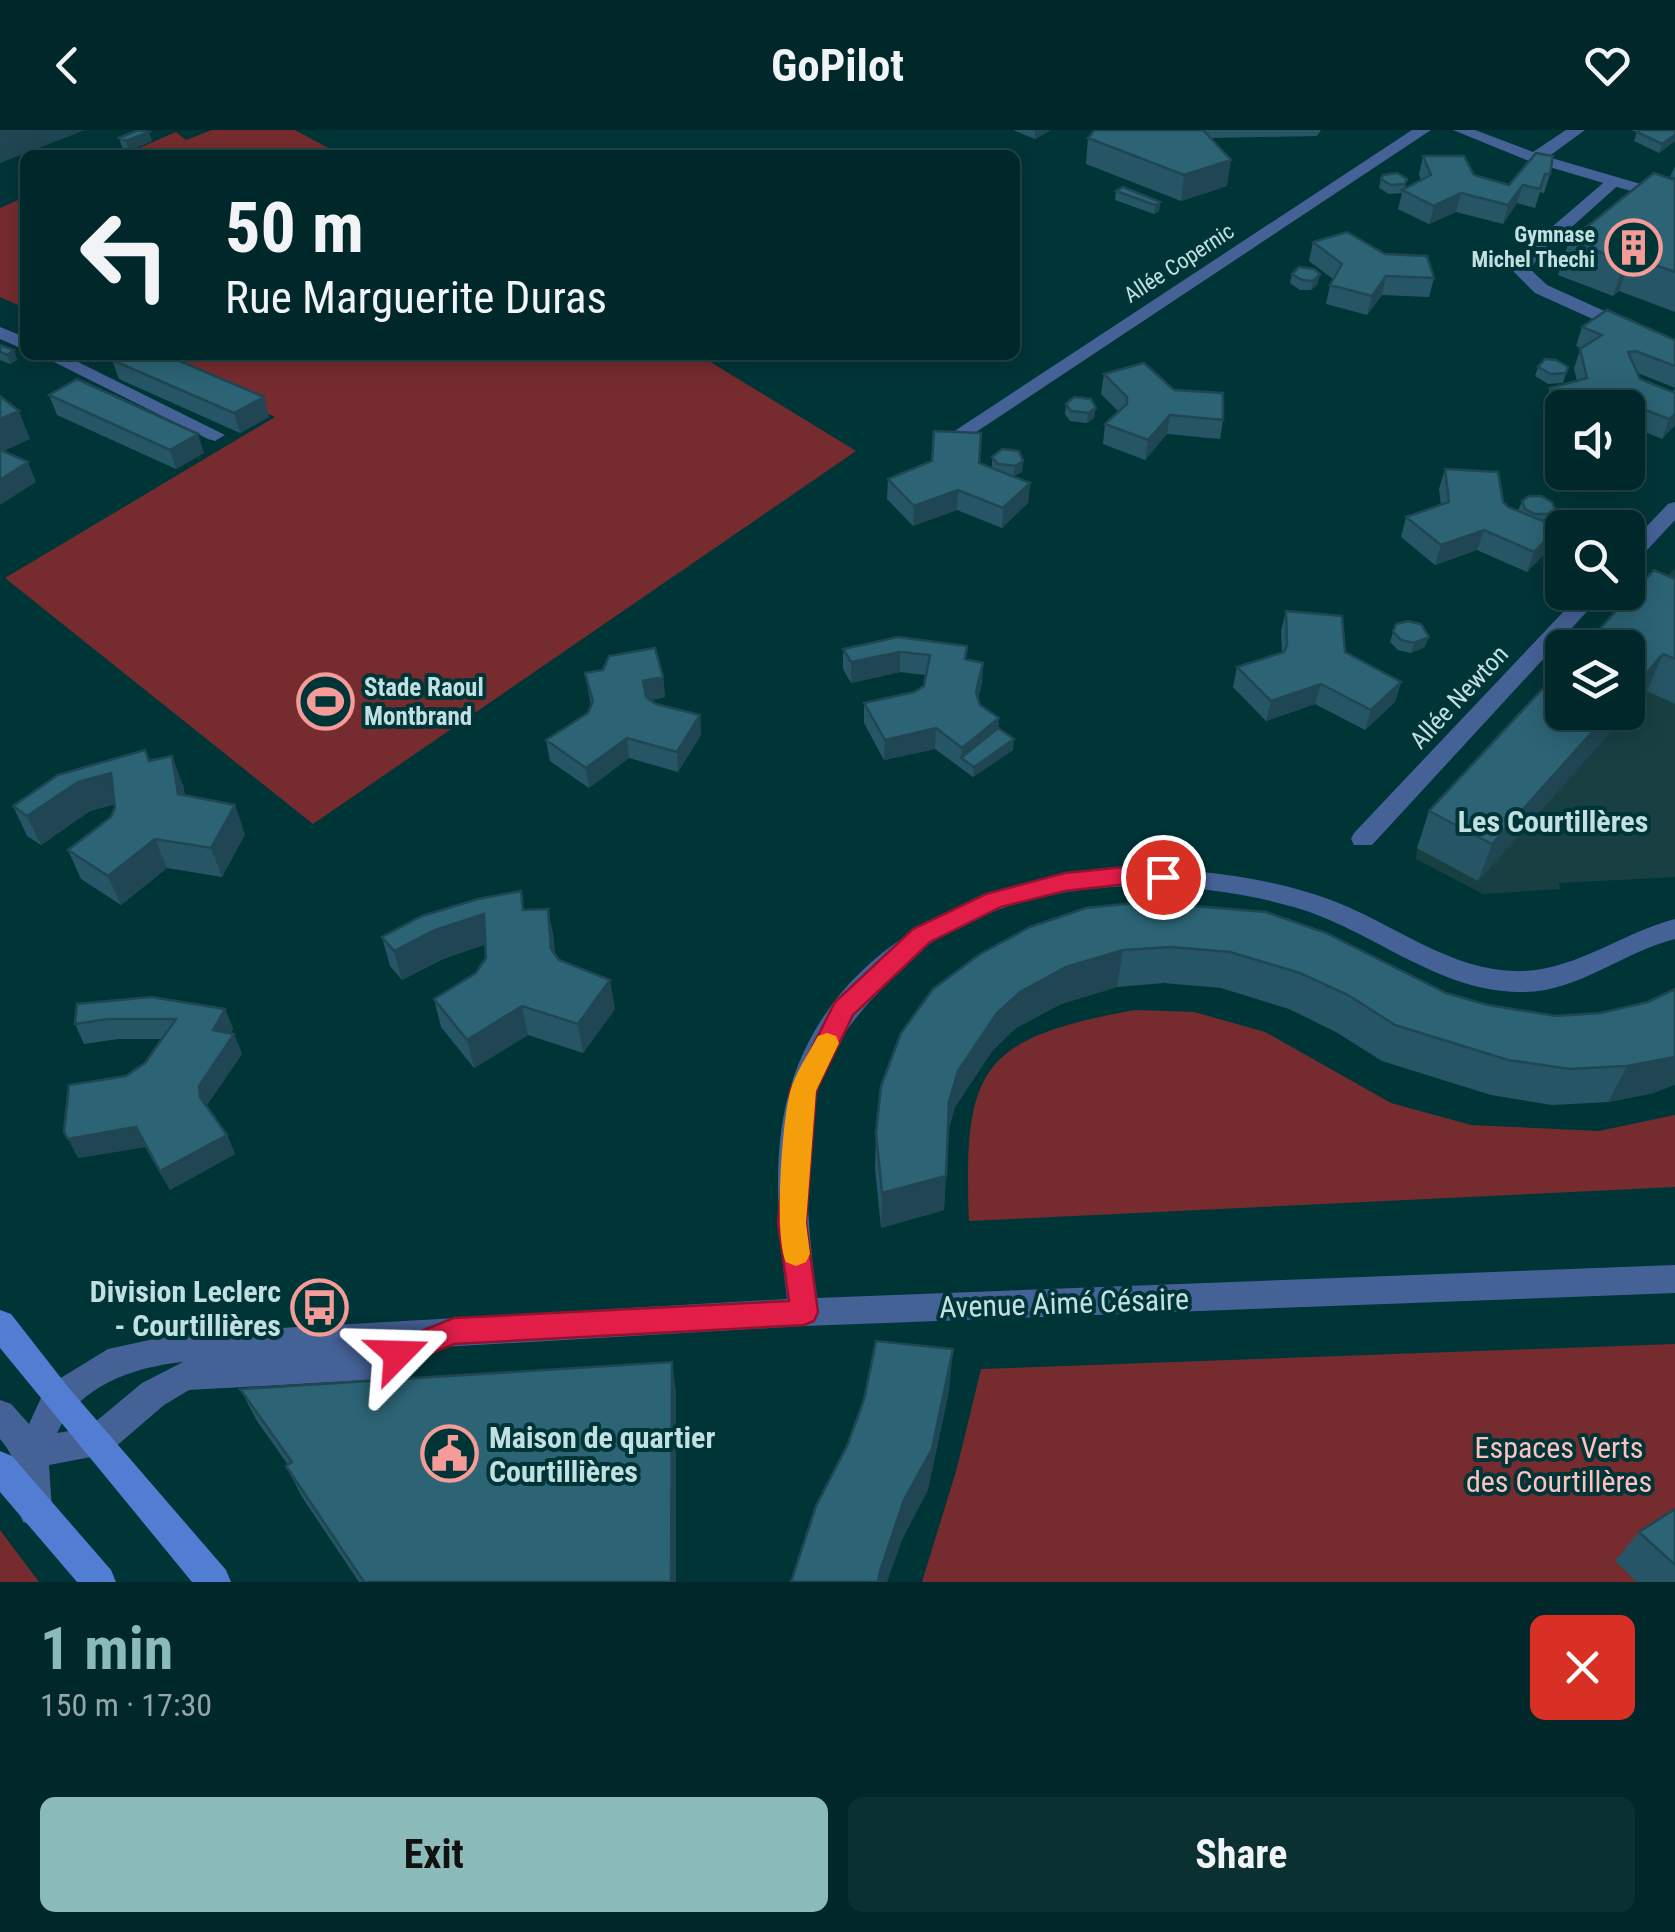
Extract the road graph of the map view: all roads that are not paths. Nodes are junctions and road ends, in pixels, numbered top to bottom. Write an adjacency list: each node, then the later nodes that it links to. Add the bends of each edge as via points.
1 (1423, 130): 9 (street, Allée Copernic)
2 (1461, 130): 4 (street)
3 (1577, 130): 4 (street)
4 (1535, 158): 5 (street)
5 (1615, 181): 6 (street); 7 (street, via 1530,255 1522,271 1540,289)
6 (1675, 199)
7 (1675, 350)
8 (59, 360): 10 (street)
9 (960, 434)
10 (215, 435)
11 (1675, 508): 12 (street)
12 (1645, 540)
13 (1578, 610): 14 (street, Allée Newton)
14 (1363, 839)
15 (1675, 929): 17 (street, via 1586,967 1522,982 1471,975 1297,898 1219,882 1135,875 1065,882 994,900 921,936 844,1008 803,1091 792,1223)
16 (1675, 1280): 17 (street, Avenue Aimé Césaire)
17 (804, 1312): 19 (street, Avenue Aimé Césaire)
18 (0, 1324): 20 (main road)
19 (454, 1331): 20 (street, Avenue Aimé Césaire, via 176,1348 119,1359); 22 (street, Avenue Aimé Césaire, via 370,1365 185,1376)
20 (57, 1398): 22 (main road); 23 (street)
21 (0, 1416): 23 (street)
22 (95, 1442): 23 (street); 27 (main road)
23 (32, 1452): 25 (street)
24 (0, 1467): 25 (main road)
25 (35, 1510): 26 (main road)
26 (99, 1582)
27 (214, 1582)

